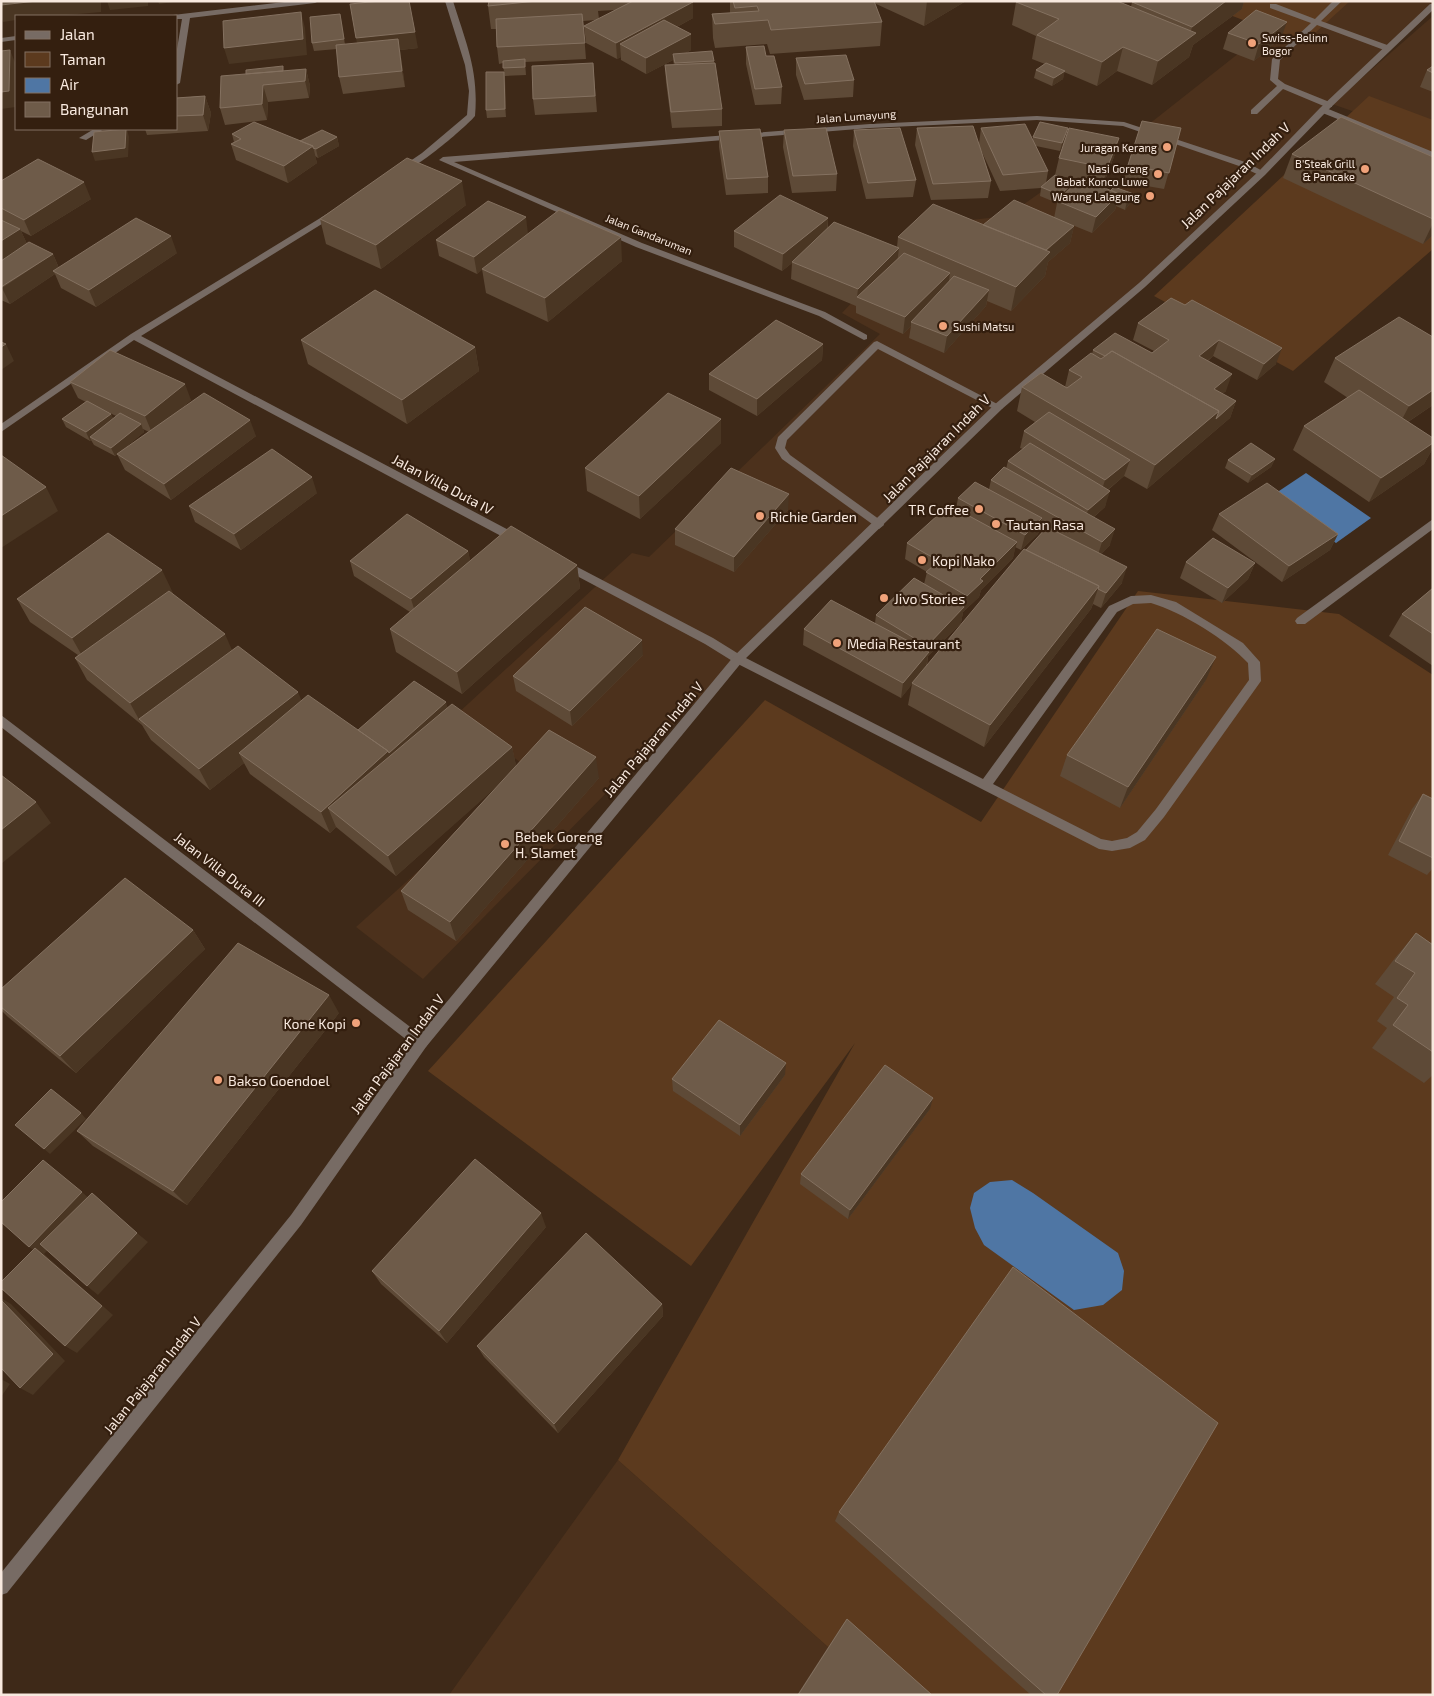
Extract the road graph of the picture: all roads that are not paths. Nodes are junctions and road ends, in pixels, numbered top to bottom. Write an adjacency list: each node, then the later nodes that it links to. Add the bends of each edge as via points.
1 (315, 1): 6 (street)
2 (449, 1): 18 (street, via 469,65 473,91 471,116)
3 (1338, 1): 8 (street)
4 (1272, 6): 8 (street)
5 (1433, 6): 11 (street, Jalan Pajajaran Indah V)
6 (186, 16): 7 (street); 12 (street)
7 (178, 18)
8 (1316, 22): 11 (street); 13 (street, via 1276,59 1274,80)
9 (15, 38): 10 (street)
10 (1, 40)
11 (1387, 48): 14 (street, Jalan Pajajaran Indah V)
12 (178, 70)
13 (1282, 86): 14 (street); 15 (street)
14 (1326, 108): 19 (street); 21 (street, Jalan Pajajaran Indah V)
15 (1254, 112)
16 (98, 130): 17 (street)
17 (83, 138)
18 (425, 155): 20 (street, Jalan Gandaruman); 22 (street)
19 (1433, 155)
20 (443, 160): 21 (street, Jalan Lumayung, via 870,126 1037,118 1124,124); 25 (street, Jalan Gandaruman, via 639,245 822,314)
21 (1262, 173): 26 (street, Jalan Pajajaran Indah V, via 1142,285)
22 (393, 176)
23 (343, 206): 24 (street)
24 (134, 336): 27 (street); 30 (street, Jalan Villa Duta IV)
25 (864, 337)
26 (998, 407): 29 (street, Jalan Pajajaran Indah V); 29 (street, via 877,344 782,439 780,448 786,457)
27 (1, 429)
28 (1433, 523): 32 (street)
29 (879, 525): 33 (street, Jalan Pajajaran Indah V)
30 (526, 544)
31 (552, 558): 33 (street)
32 (1302, 621)
33 (738, 659): 35 (street); 36 (street, Jalan Pajajaran Indah V)
34 (1, 720): 36 (street, Jalan Villa Duta III)
35 (984, 786): 35 (street, via 1099,844 1130,843 1141,836 1160,812 1255,681 1254,662 1239,646 1172,605 1151,599 1130,600 1113,609)
36 (421, 1043): 37 (street, Jalan Pajajaran Indah V, via 296,1220)
37 (1, 1587)

